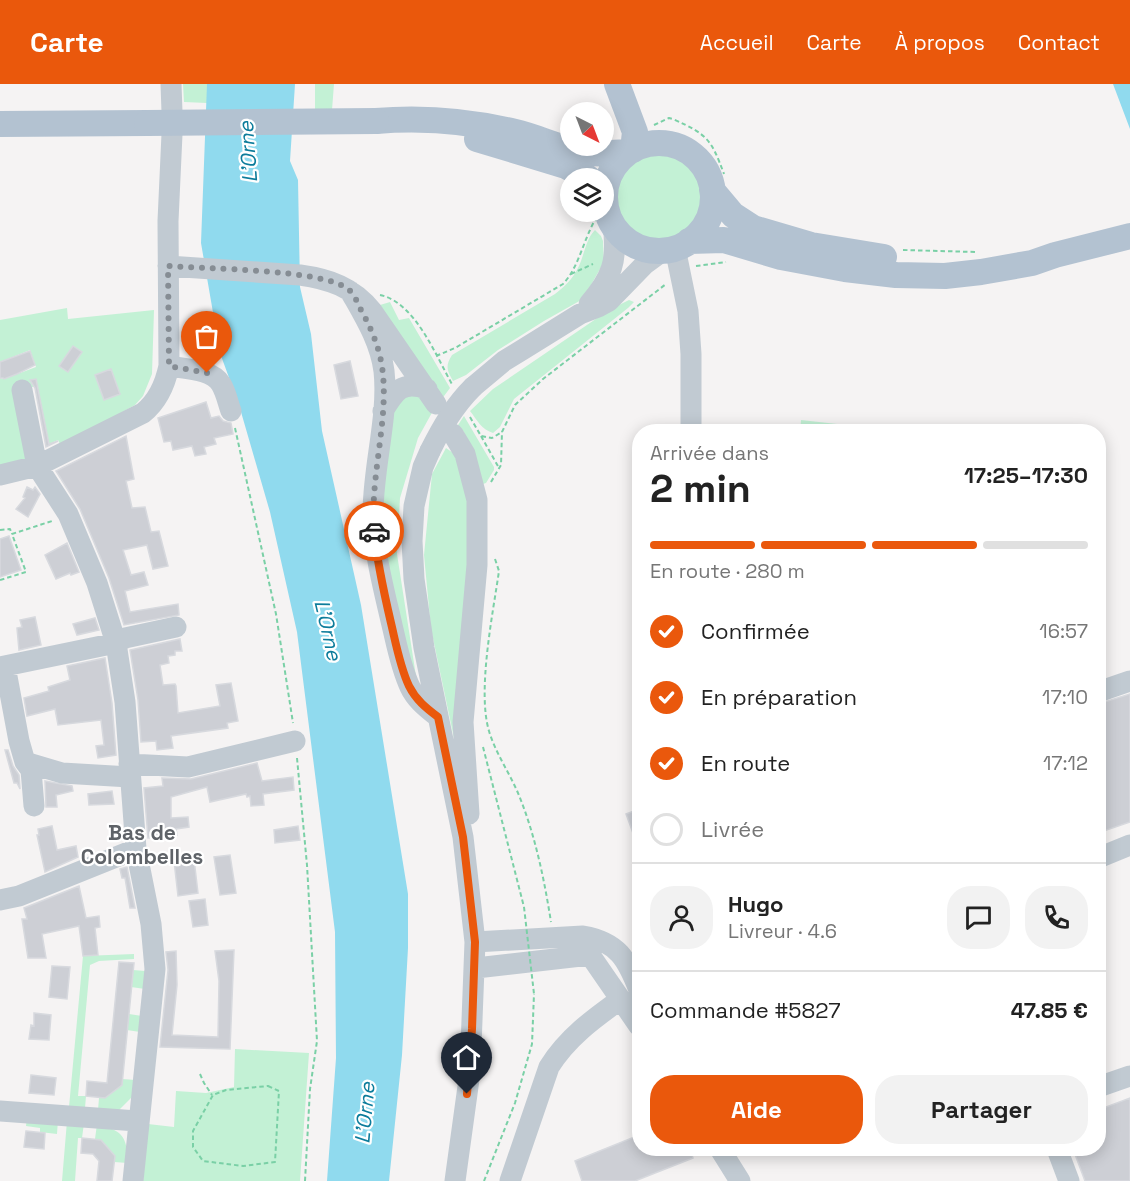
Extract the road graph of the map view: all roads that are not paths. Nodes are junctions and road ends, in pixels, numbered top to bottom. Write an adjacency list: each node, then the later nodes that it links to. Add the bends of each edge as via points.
1 (171, 84): 3 (street)
2 (617, 84): 7 (main road)
3 (172, 112)
4 (376, 121): 5 (main road, bridge); 7 (main road, via 410,118 456,122 519,132 597,154); 8 (main road, via 481,140)
5 (0, 124)
6 (171, 134): 16 (street)
7 (636, 145): 9 (main road); 10 (main road, via 667,143 692,153 705,168)
8 (570, 168)
9 (614, 168)
10 (712, 190): 14 (main road, via 708,219); 15 (main road, via 747,226 811,245 919,260)
11 (607, 222): 18 (street, via 615,250 611,274)
12 (612, 222): 14 (main road, via 635,245)
13 (1130, 236): 15 (main road)
14 (679, 252): 15 (main road, via 724,240 802,262 922,276 981,272); 18 (street, via 645,264 609,301); 23 (street, via 688,311)
15 (1055, 255)
16 (168, 266): 17 (street, via 300,275 333,282); 19 (street)
17 (351, 291): 22 (street, via 376,338 384,371); 22 (street, via 372,310 432,396 414,385 404,387 393,395)
18 (580, 314): 32 (street, bridge, via 504,361 473,387 442,426 430,451 416,496 412,541 424,648)
19 (169, 366): 21 (street, via 217,378); 25 (street, via 157,398 143,413)
20 (21, 390): 25 (street)
21 (231, 411)
22 (383, 411): 32 (street, via 374,507 376,549 394,635 410,687)
23 (691, 424)
24 (453, 434): 38 (street, via 465,454 477,500 477,565 463,722 470,811)
25 (37, 466): 26 (street); 28 (street, via 69,516)
26 (0, 475)
27 (176, 627): 28 (street)
28 (117, 643): 29 (street); 36 (street)
29 (2, 667): 34 (street)
30 (1130, 681): 31 (street)
31 (1106, 689)
32 (438, 717): 38 (street)
33 (295, 741): 36 (street, via 188,767)
34 (10, 743): 35 (street)
35 (25, 762): 36 (street, via 62,773); 37 (street, via 31,770)
36 (130, 770): 40 (street)
37 (34, 806)
38 (463, 837): 43 (street)
39 (1130, 845): 41 (street)
40 (136, 849): 42 (street); 50 (street, via 151,924 155,969)
41 (1106, 855)
42 (0, 900)
43 (475, 942): 44 (street, via 554,938); 45 (street)
44 (587, 946): 45 (street); 46 (street)
45 (476, 968): 54 (street, via 470,1072)
46 (630, 995): 55 (street, via 595,1016 557,1054 540,1087)
47 (1130, 1076): 48 (street)
48 (1106, 1084)
49 (0, 1111): 50 (street)
50 (137, 1121): 53 (street)
51 (724, 1156): 56 (street)
52 (1060, 1156): 57 (street)
53 (133, 1181)
54 (455, 1181)
55 (510, 1181)
56 (740, 1181)
57 (1069, 1181)

